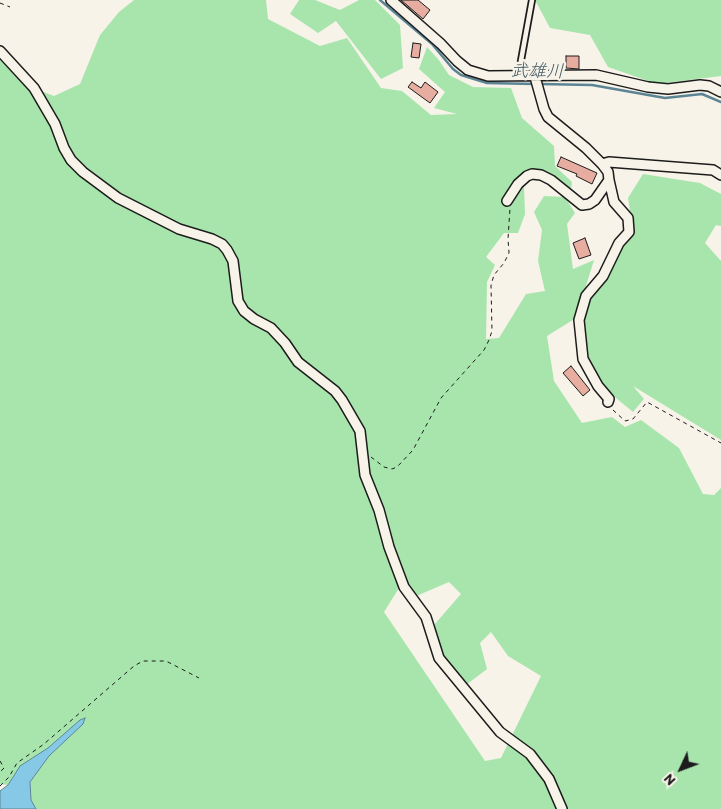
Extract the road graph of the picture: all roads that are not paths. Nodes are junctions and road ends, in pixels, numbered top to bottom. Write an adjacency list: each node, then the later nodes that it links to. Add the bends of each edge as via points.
1 (391, 0): 4 (street, via 468,70 488,76)
2 (532, 0): 4 (lane)
3 (0, 51): 12 (street, via 34,88 71,160 118,198 179,229 222,244 233,262 238,301 244,311 271,328 298,362 342,400 360,431 365,475 404,587 426,617 439,658 500,732 530,754 549,779)
4 (518, 77): 5 (street)
5 (535, 77): 6 (street, via 596,75 648,87 668,89 700,85); 7 (street, via 548,117)
6 (721, 92)
7 (602, 164): 8 (street, via 713,170); 9 (street)
8 (721, 175)
9 (609, 180): 10 (street, via 595,200 582,205 551,180 532,174 518,184); 11 (street, via 614,202 628,218 629,232 619,243 603,276 586,296 579,320 583,359)
10 (507, 201)
11 (608, 402)
12 (562, 809)

